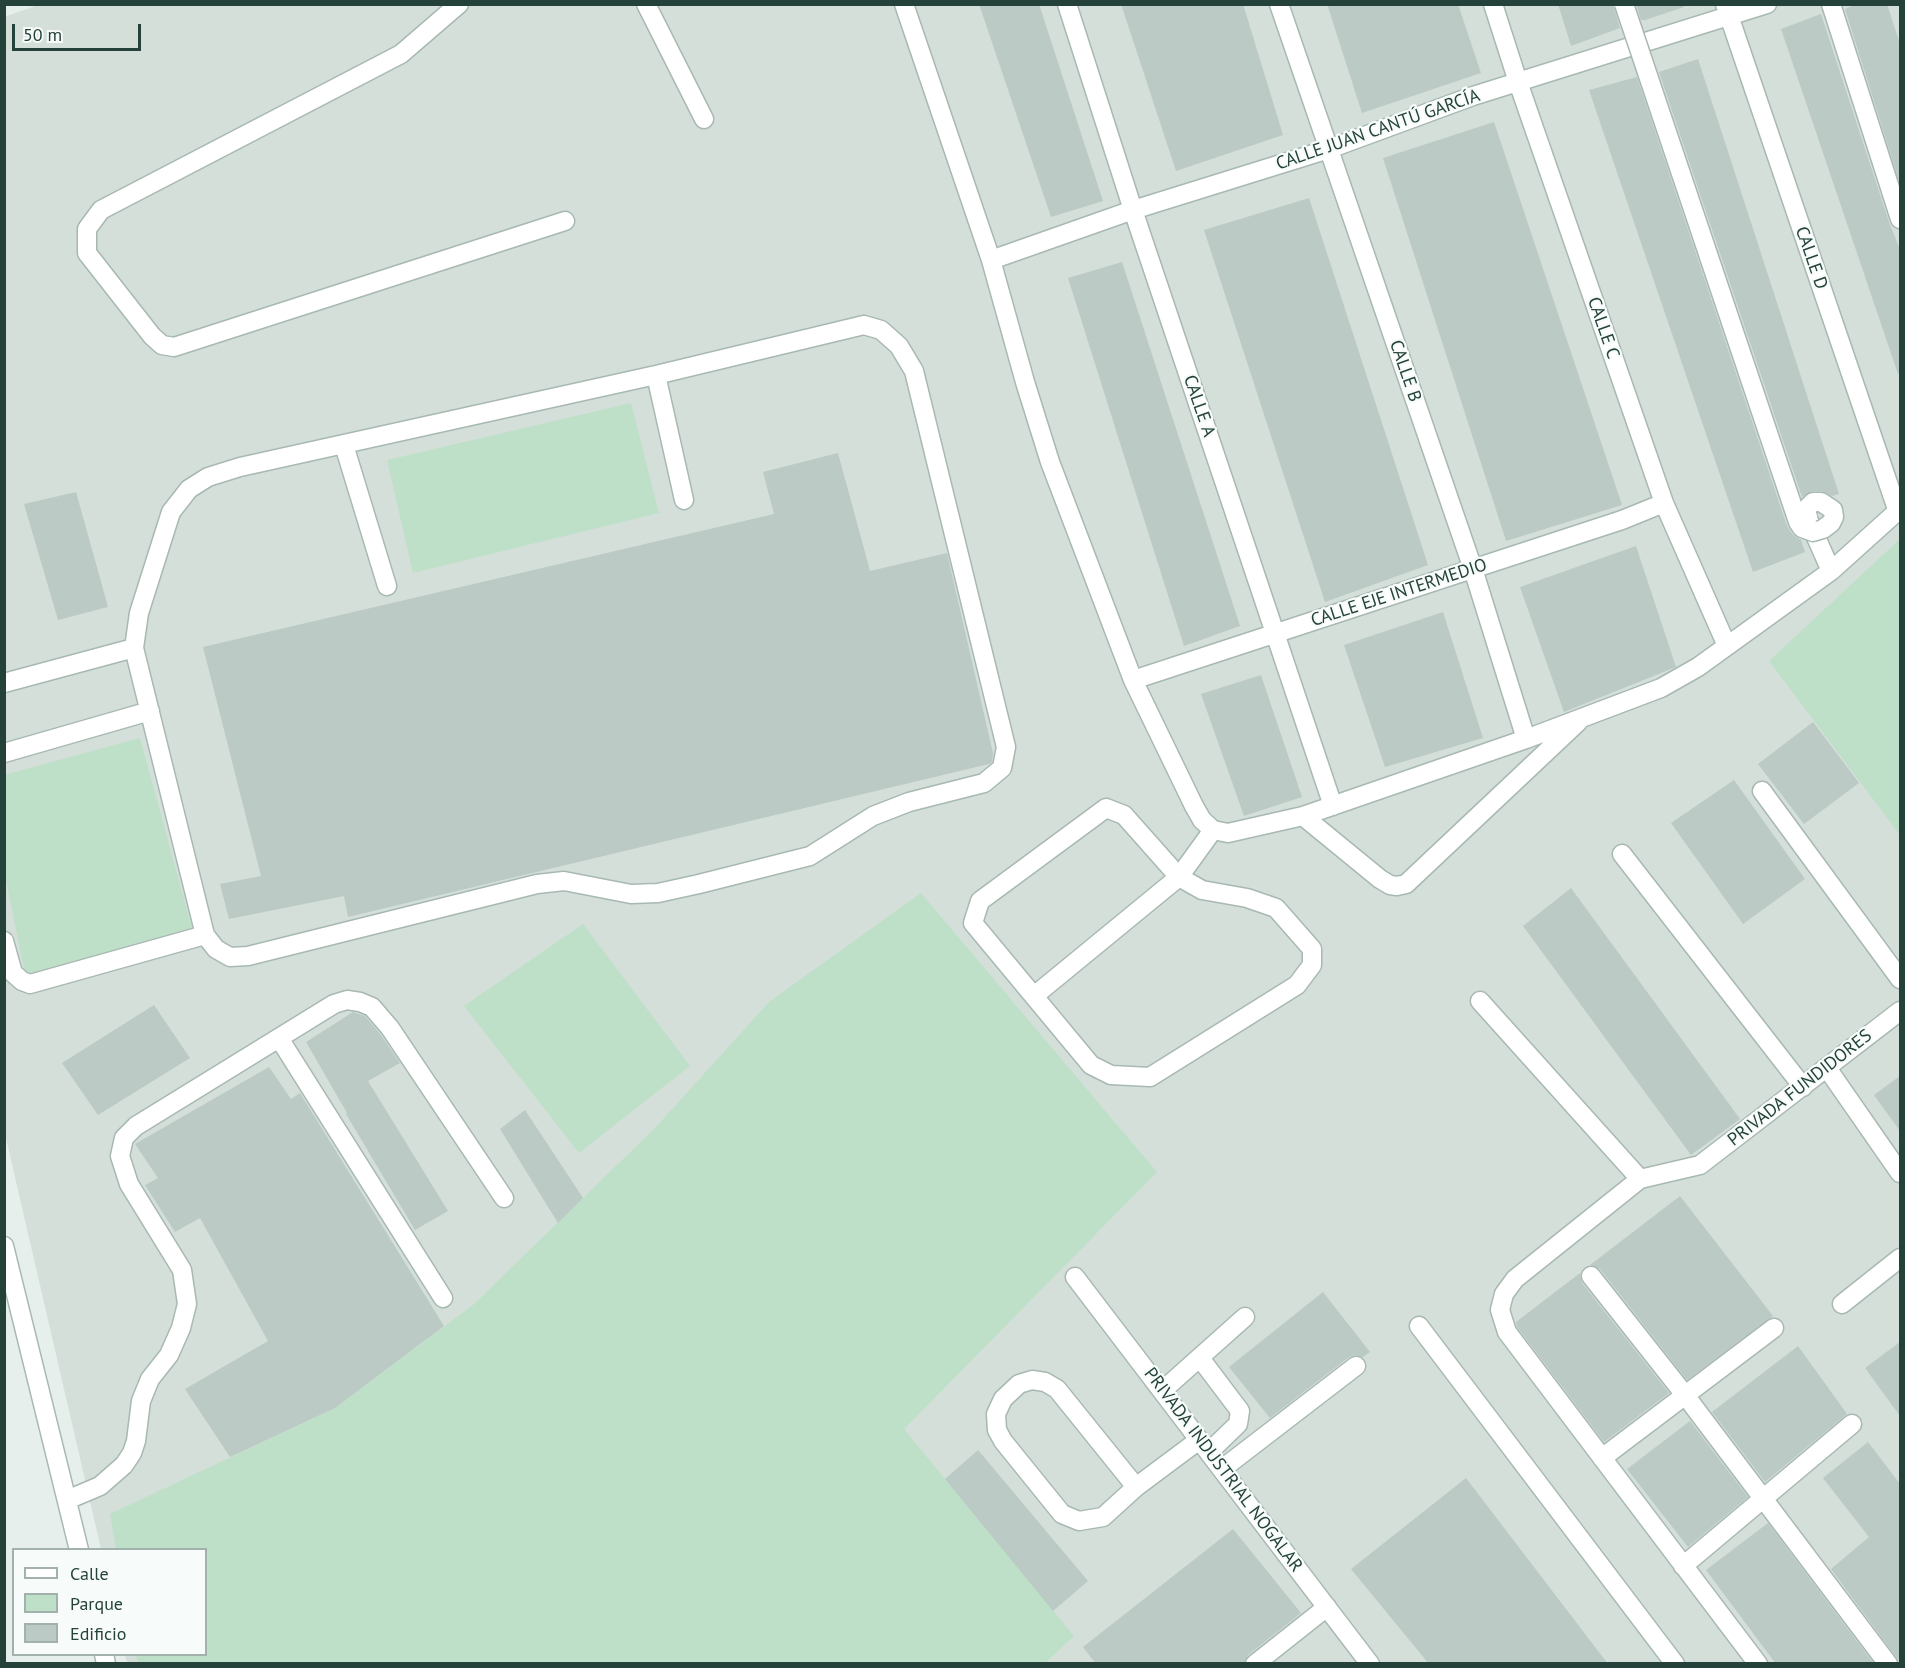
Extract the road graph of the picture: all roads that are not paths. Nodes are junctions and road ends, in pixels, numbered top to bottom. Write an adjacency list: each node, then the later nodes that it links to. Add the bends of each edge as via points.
1 (459, 4): 16 (street, via 401,54 101,210 87,229 87,253 152,336 162,345 174,347)
2 (646, 4): 12 (street)
3 (904, 4): 17 (street)
4 (1067, 4): 14 (street, CALLE A)
5 (1280, 4): 13 (street, CALLE B)
6 (1493, 4): 11 (street, CALLE C)
7 (1624, 4): 24 (street, bridge, via 1798,522 1813,532 1823,529 1834,517 1833,510 1821,502 1814,502 1806,510 1808,518)
8 (1767, 4): 10 (street, CALLE JUAN CANTÚ GARCÍA)
9 (1831, 4): 15 (street)
10 (1727, 11): 11 (street, CALLE JUAN CANTÚ GARCÍA); 22 (street, CALLE D)
11 (1518, 82): 13 (street, CALLE JUAN CANTÚ GARCÍA); 21 (street, CALLE C)
12 (704, 119)
13 (1329, 149): 14 (street, CALLE JUAN CANTÚ GARCÍA); 23 (street, CALLE B)
14 (1132, 210): 17 (street, CALLE JUAN CANTÚ GARCÍA); 26 (street, CALLE A)
15 (1900, 219)
16 (565, 221)
17 (991, 260): 29 (street, via 1050,462)
18 (656, 375): 19 (street); 20 (street); 41 (street, via 864,325 881,330 899,346 914,372 920,394 1006,747 1002,768 984,783 909,802 873,816 810,856 658,893 631,894 564,881 537,884 248,956 230,957)
19 (344, 445): 25 (street); 28 (street, via 240,467 208,477 189,489 171,512 139,613)
20 (684, 500)
21 (1664, 503): 23 (street, CALLE EJE INTERMEDIO); 27 (street, CALLE C)
22 (1899, 511): 24 (street)
23 (1473, 569): 26 (street, CALLE EJE INTERMEDIO); 33 (street, CALLE B)
24 (1831, 571): 27 (street)
25 (387, 586)
26 (1276, 633): 29 (street, CALLE EJE INTERMEDIO); 36 (street, CALLE A)
27 (1727, 646): 32 (street, via 1661,688)
28 (134, 648): 30 (street); 31 (street)
29 (1133, 680): 38 (street, via 1194,806)
30 (4, 683)
31 (150, 711): 34 (street); 41 (street)
32 (1585, 716): 33 (street); 37 (street, via 1406,884 1390,885 1380,879)
33 (1526, 739): 36 (street)
34 (4, 753)
35 (1762, 791): 43 (street)
36 (1333, 806): 37 (street)
37 (1303, 816): 38 (street, via 1235,832)
38 (1213, 830): 40 (street)
39 (1622, 854): 49 (street)
40 (1179, 877): 44 (street); 44 (street, via 1124,815 1106,808 980,901 973,923); 44 (street, via 1202,890 1276,908 1312,949 1312,965 1297,985 1149,1077 1111,1075 1091,1065)
41 (205, 934): 42 (street, via 30,984 13,973)
42 (4, 940)
43 (1900, 979)
44 (1034, 996)
45 (1480, 1001): 51 (street)
46 (1899, 1016): 48 (street, PRIVADA FUNDIDORES)
47 (279, 1038): 52 (street, via 334,1004 347,1000 372,1007); 58 (street); 73 (street, via 161,1109 124,1138 120,1156 129,1184 183,1270 187,1304 169,1355 150,1379 141,1401 132,1453 100,1486)
48 (1827, 1068): 49 (street, PRIVADA FUNDIDORES); 50 (street)
49 (1803, 1087): 51 (street, PRIVADA FUNDIDORES, via 1700,1165)
50 (1900, 1173)
51 (1641, 1179): 69 (street, via 1515,1280 1504,1294 1500,1310 1507,1332)
52 (504, 1198)
53 (4, 1246): 57 (street)
54 (1900, 1258): 59 (street)
55 (1591, 1276): 66 (street)
56 (1075, 1277): 65 (street, PRIVADA INDUSTRIAL NOGALAR)
57 (10, 1295): 73 (street)
58 (443, 1298)
59 (1842, 1304)
60 (1245, 1317): 63 (street)
61 (1419, 1326): 79 (street)
62 (1774, 1328): 66 (street)
63 (1200, 1358): 65 (street); 68 (street, via 1240,1412 1238,1424)
64 (1356, 1366): 70 (street)
65 (1162, 1391): 68 (street, PRIVADA INDUSTRIAL NOGALAR)
66 (1685, 1395): 69 (street); 72 (street)
67 (1852, 1424): 72 (street)
68 (1204, 1446): 70 (street, PRIVADA INDUSTRIAL NOGALAR); 71 (street)
69 (1602, 1458): 75 (street)
70 (1222, 1469): 76 (street, PRIVADA INDUSTRIAL NOGALAR)
71 (1136, 1487): 71 (street, via 1103,1517 1079,1521 1062,1514 997,1430 996,1414 1002,1399 1019,1384 1032,1380 1057,1389)
72 (1762, 1499): 75 (street); 81 (street)
73 (67, 1500): 74 (street)
74 (79, 1548)
75 (1683, 1566): 80 (street)
76 (1327, 1607): 77 (street); 78 (street, PRIVADA INDUSTRIAL NOGALAR)
77 (1255, 1664)
78 (1370, 1664)
79 (1676, 1664)
80 (1758, 1664)
81 (1888, 1664)

